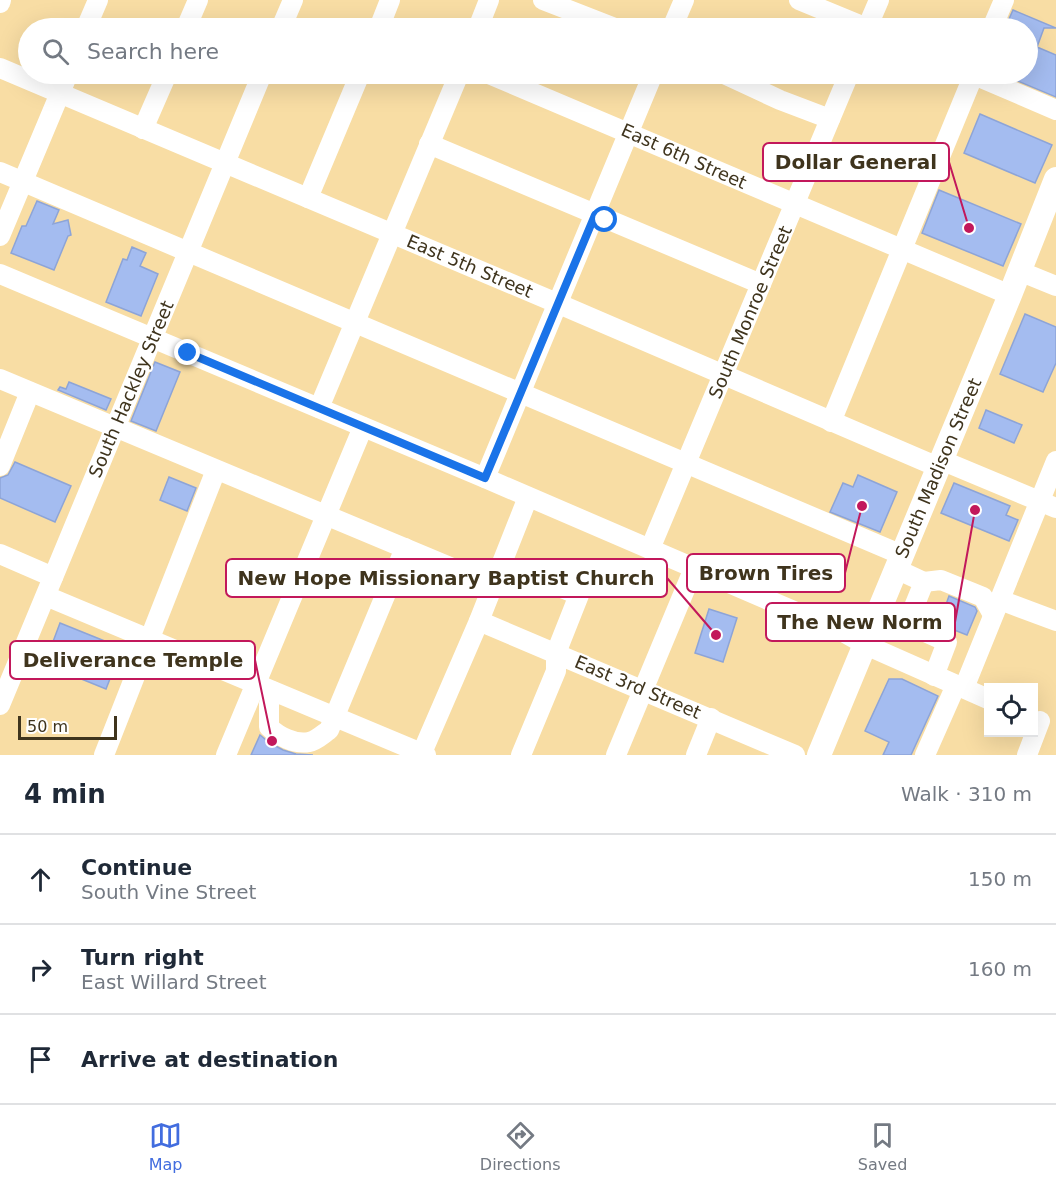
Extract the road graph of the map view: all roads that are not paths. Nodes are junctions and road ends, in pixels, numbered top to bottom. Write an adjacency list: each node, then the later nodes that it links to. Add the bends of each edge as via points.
1 (98, 0): 11 (street)
2 (198, 0): 12 (street)
3 (390, 0): 14 (street)
4 (489, 0): 15 (street)
5 (543, 0): 16 (street)
6 (684, 0): 17 (street)
7 (799, 0): 18 (street)
8 (879, 0): 19 (street)
9 (1004, 0): 20 (street)
10 (287, 2): 13 (street)
11 (90, 18)
12 (190, 18)
13 (283, 18)
14 (383, 18)
15 (482, 18)
16 (589, 18)
17 (676, 18)
18 (843, 18)
19 (871, 18)
20 (996, 18)
21 (0, 68): 22 (street, East 5th Street)
22 (18, 76)
23 (38, 84): 35 (street, East 5th Street)
24 (64, 84): 35 (street)
25 (163, 84): 38 (street)
26 (258, 84): 41 (street, South Hackley Street)
27 (356, 84): 45 (street)
28 (455, 84): 40 (street)
29 (513, 84): 39 (street, East 6th Street)
30 (649, 84): 39 (street)
31 (746, 84): 37 (street)
32 (845, 84): 37 (street, South Monroe Street)
33 (969, 84): 50 (street)
34 (996, 84): 36 (street)
35 (60, 93): 38 (street, East 5th Street); 44 (street)
36 (1056, 110)
37 (830, 119): 46 (street, South Monroe Street)
38 (143, 129): 41 (street, East 5th Street)
39 (629, 132): 46 (street, East 6th Street); 47 (street)
40 (429, 144): 47 (street); 48 (street)
41 (225, 163): 45 (street, East 5th Street); 51 (street, South Hackley Street)
42 (0, 172): 44 (street)
43 (1056, 179): 52 (main road, South Madison Street)
44 (23, 181): 49 (street); 51 (street)
45 (308, 198): 48 (street, East 5th Street)
46 (795, 204): 50 (street, East 6th Street); 54 (street, South Monroe Street)
47 (595, 215): 54 (street); 57 (street)
48 (392, 234): 57 (street, East 5th Street); 58 (street)
49 (0, 236)
50 (902, 248): 56 (street, East 6th Street); 65 (street)
51 (188, 252): 58 (street); 59 (street, South Hackley Street)
52 (1019, 271): 55 (street); 56 (main road, South Madison Street)
53 (0, 274): 59 (street)
54 (761, 285): 60 (street, South Monroe Street)
55 (1056, 286)
56 (1010, 295): 70 (main road, South Madison Street)
57 (559, 304): 60 (street, East 5th Street); 63 (street)
58 (355, 322): 63 (street); 64 (street)
59 (152, 338): 64 (street); 66 (street, South Hackley Street)
60 (724, 374): 65 (street, East 5th Street); 69 (street, South Monroe Street)
61 (0, 379): 62 (street)
62 (30, 392): 66 (street); 71 (street)
63 (521, 392): 69 (street); 73 (street)
64 (319, 408): 67 (street)
65 (831, 422): 70 (street, East 5th Street)
66 (115, 427): 72 (street); 83 (street, South Hackley Street)
67 (363, 427): 73 (street); 76 (street)
68 (1056, 460): 75 (street)
69 (686, 462): 78 (street, South Monroe Street); 80 (street)
70 (940, 464): 75 (street, East 5th Street); 80 (main road, South Madison Street)
71 (0, 466)
72 (216, 470): 76 (street); 92 (street)
73 (485, 478): 74 (street)
74 (528, 497): 78 (street); 81 (street)
75 (1048, 505): 88 (street)
76 (326, 516): 77 (street); 97 (street)
77 (405, 548): 85 (street); 103 (street)
78 (650, 549): 82 (street)
79 (0, 554): 83 (street)
80 (899, 562): 84 (street); 87 (main road, South Madison Street)
81 (502, 564): 85 (street); 94 (street, via 579,595)
82 (694, 568): 93 (street); 98 (street)
83 (53, 577): 86 (street, South Hackley Street)
84 (924, 582): 88 (street, via 941,580 983,597); 91 (street)
85 (493, 585): 89 (street)
86 (46, 596): 92 (street); 100 (street, South Hackley Street)
87 (879, 608): 91 (street); 93 (main road, South Madison Street)
88 (996, 608): 90 (street); 96 (street)
89 (479, 621): 94 (street, East 3rd Street); 104 (street)
90 (1056, 621)
91 (907, 624): 95 (street, via 947,642)
92 (151, 640): 97 (street); 105 (street)
93 (866, 645): 95 (street); 112 (main road, South Madison Street)
94 (556, 653): 98 (street, East 3rd Street); 108 (street, via 556,671)
95 (934, 675): 96 (street)
96 (960, 687): 99 (street); 113 (street)
97 (264, 688): 103 (street); 103 (street, via 269,727 278,735 309,742); 106 (street)
98 (644, 690): 101 (street, East 3rd Street); 109 (street)
99 (984, 697)
100 (0, 705)
101 (711, 718): 110 (street); 111 (street, East 3rd Street)
102 (1043, 722): 114 (street)
103 (332, 724): 104 (street); 107 (street)
104 (423, 754)
105 (104, 755)
106 (226, 755)
107 (319, 755)
108 (521, 755)
109 (616, 755)
110 (696, 755)
111 (795, 755)
112 (819, 755)
113 (926, 755)
114 (1027, 755)

